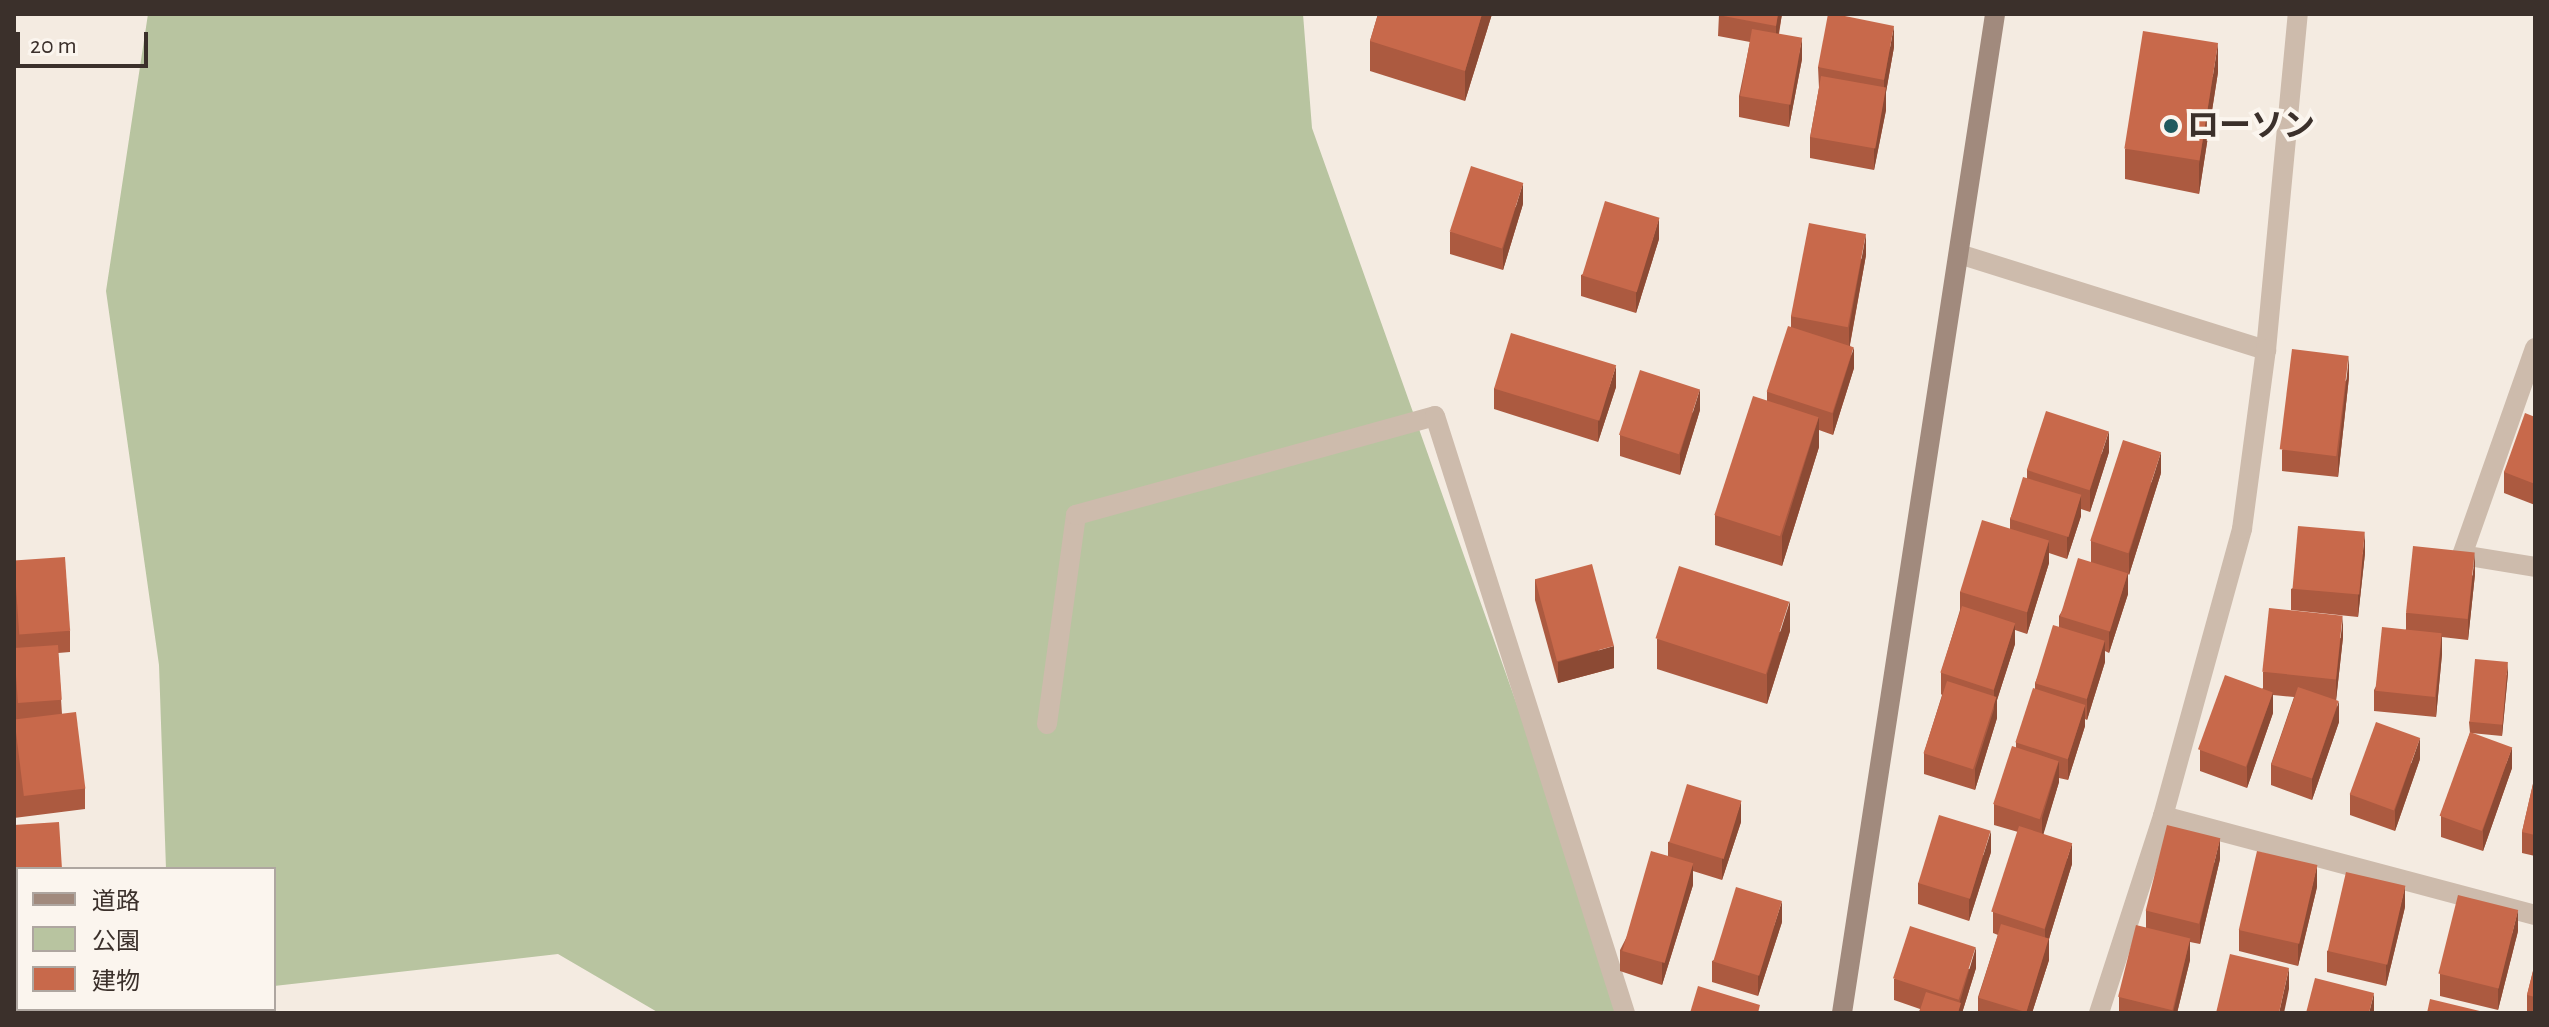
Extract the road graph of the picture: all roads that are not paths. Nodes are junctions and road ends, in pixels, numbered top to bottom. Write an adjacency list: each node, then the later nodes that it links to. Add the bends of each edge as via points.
1 (1995, 14): 3 (main road)
2 (2298, 14): 5 (street)
3 (1959, 254): 5 (street); 11 (main road)
4 (2535, 348): 6 (street, via 2462,555)
5 (2266, 350): 8 (street, via 2242,529)
6 (2535, 567)
7 (1047, 724): 10 (street, via 1076,515 1435,416)
8 (2163, 816): 9 (street); 12 (street)
9 (2535, 915)
10 (1625, 1013)
11 (1842, 1013)
12 (2099, 1013)

